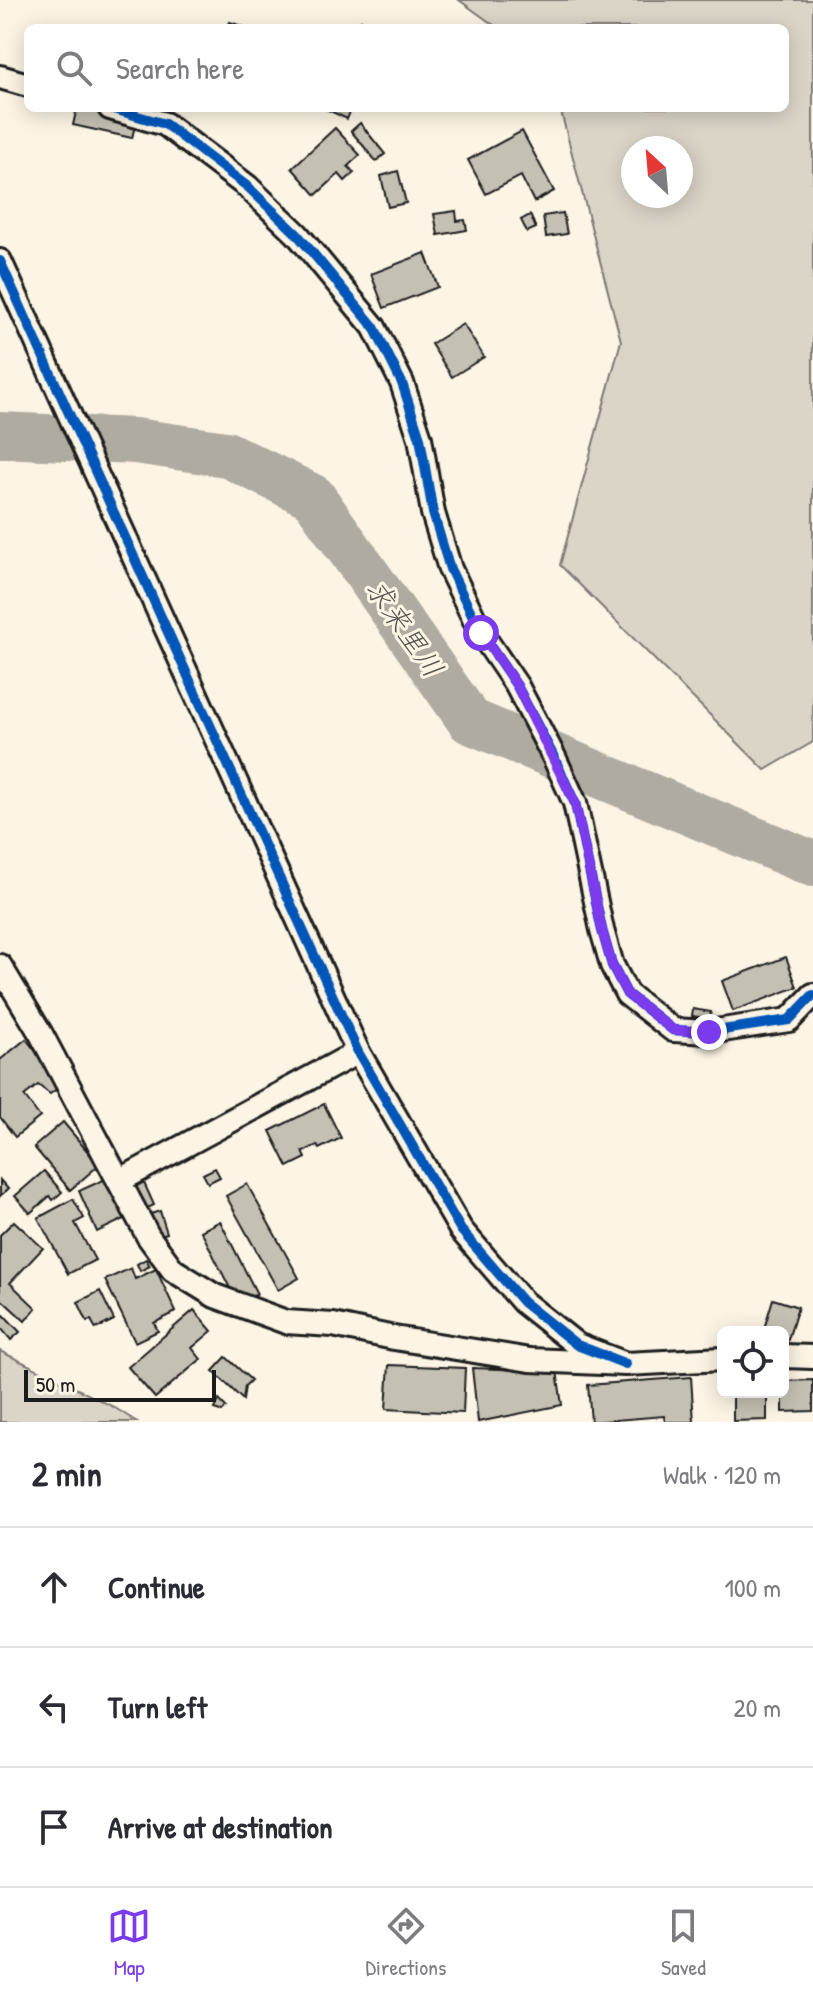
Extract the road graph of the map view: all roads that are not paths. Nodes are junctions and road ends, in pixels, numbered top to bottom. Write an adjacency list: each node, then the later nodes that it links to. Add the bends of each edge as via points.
1 (0, 77): 2 (street)
2 (24, 84)
3 (124, 112): 6 (street, via 165,124 248,187 297,234 374,327 402,383 420,438 433,513 450,569 575,803 605,942 627,994 673,1030 709,1032 789,1020)
4 (0, 261): 7 (street)
5 (0, 966): 8 (street)
6 (813, 995)
7 (358, 1052): 8 (street); 12 (street, via 471,1242 523,1302 577,1345)
8 (119, 1181): 12 (street, via 173,1270 215,1296 286,1322 333,1325 530,1360)
9 (789, 1356): 10 (street)
10 (813, 1357)
11 (717, 1359): 12 (street)
12 (626, 1364)

